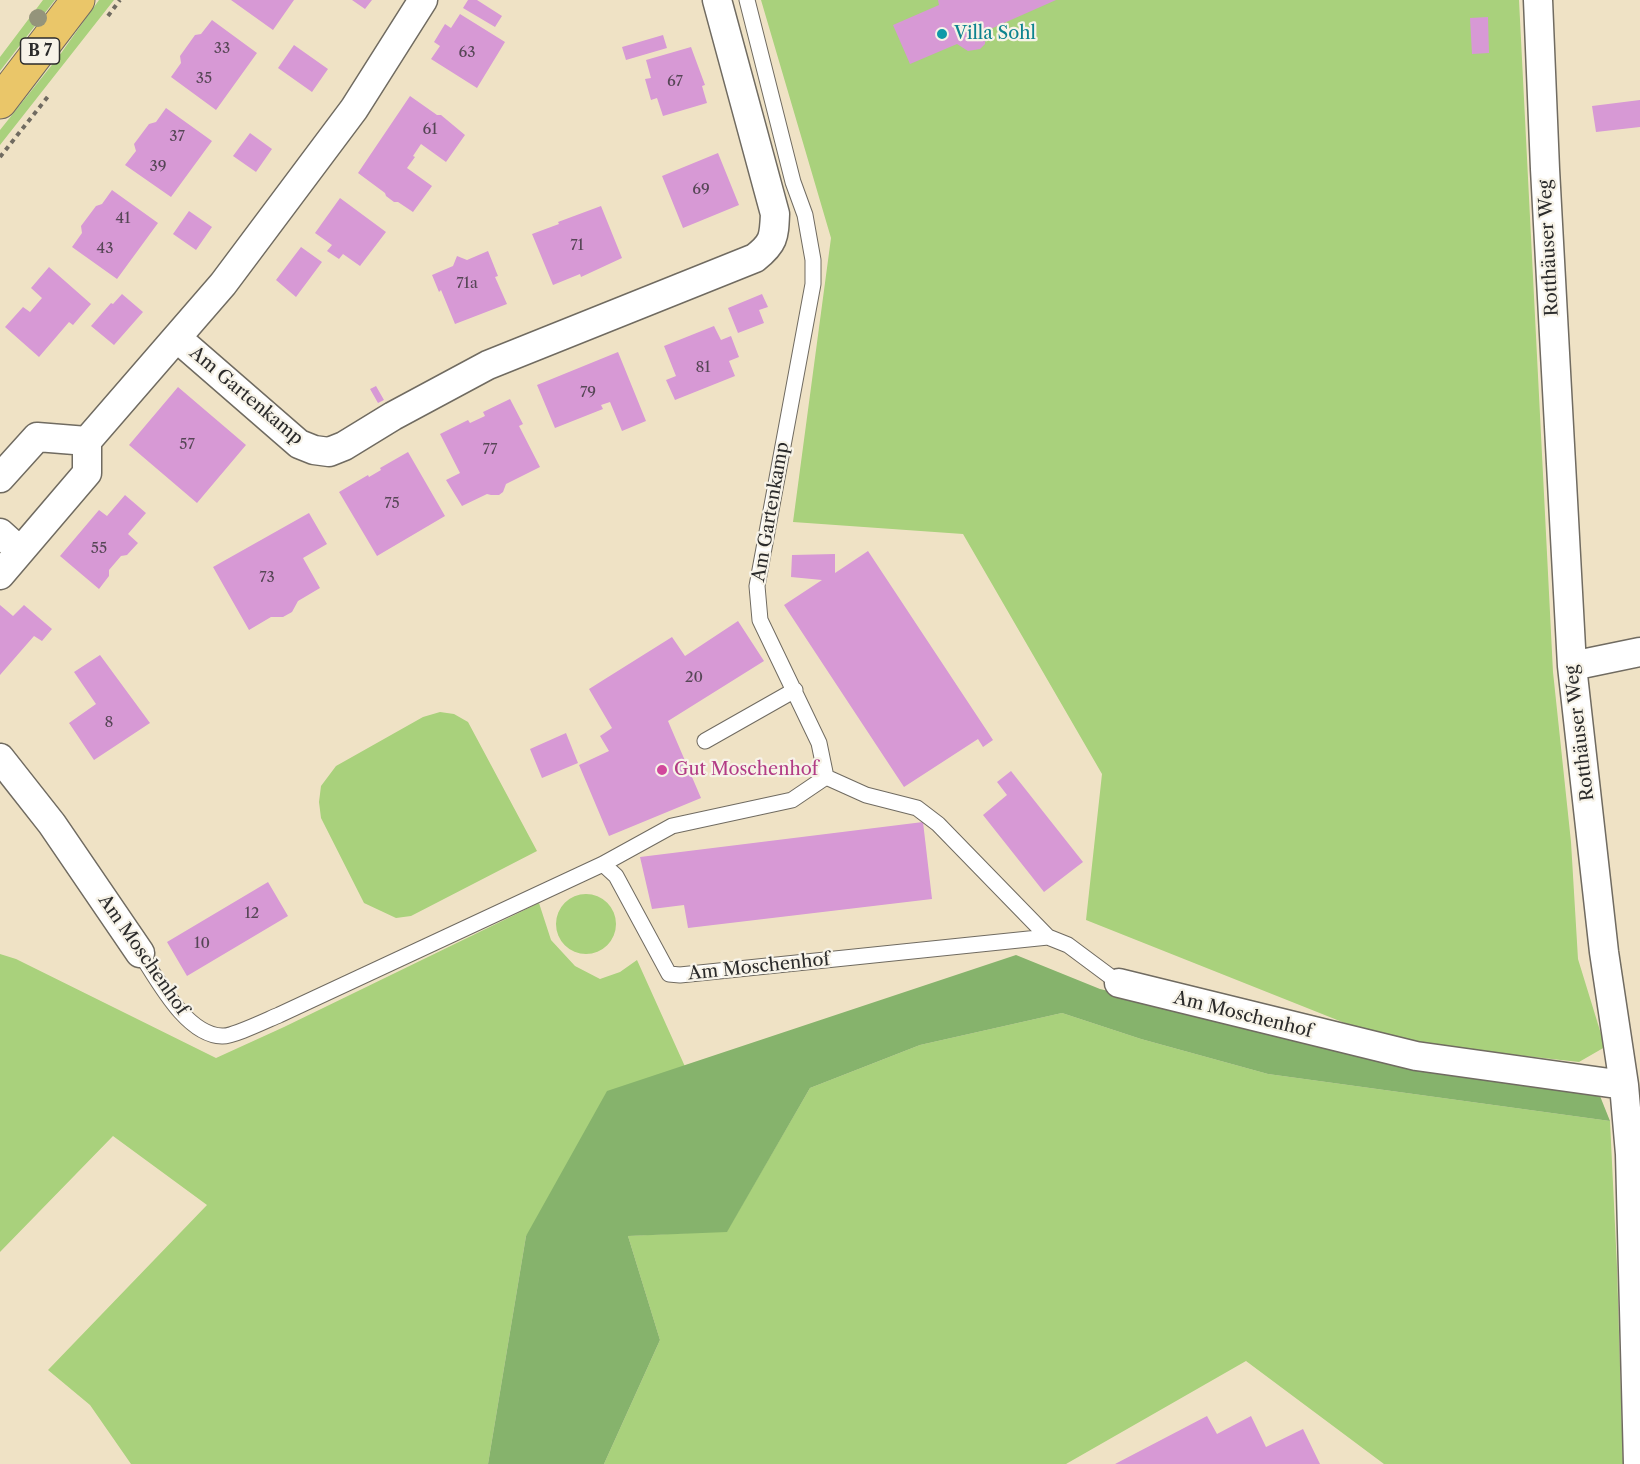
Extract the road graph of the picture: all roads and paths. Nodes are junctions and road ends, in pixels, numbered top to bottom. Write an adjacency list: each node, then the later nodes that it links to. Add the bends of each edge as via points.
1 (78, 0): 6 (main road, B 7)
2 (423, 0): 7 (street, Am Gartenkamp, via 354,109 224,284)
3 (717, 0): 7 (street, Am Gartenkamp, via 775,213 775,233 769,247 755,258 488,364 329,452 299,444)
4 (747, 0): 14 (lane, Am Gartenkamp, via 805,215 813,260 813,284 757,586 760,620)
5 (1539, 0): 13 (street, Rotthäuser Weg)
6 (0, 102)
7 (177, 338): 8 (street, Am Gartenkamp)
8 (87, 441): 9 (street, via 37,437); 10 (street, via 87,473)
9 (0, 478)
10 (10, 542): 11 (street)
11 (0, 574)
12 (1640, 651): 13 (street)
13 (1572, 666): 22 (street, Rotthäuser Weg, via 1604,952)
14 (795, 690): 15 (lane); 17 (lane, Am Gartenkamp, via 819,743)
15 (705, 741)
16 (0, 758): 20 (street, Am Moschenhof, via 52,824)
17 (826, 777): 18 (lane, via 792,800 672,826); 19 (lane, via 866,795 917,808 938,824)
18 (603, 864): 19 (lane, Am Moschenhof, via 616,876 669,974); 20 (lane, Am Moschenhof, via 224,1037 202,1032 193,1024 173,1003)
19 (1048, 937): 21 (lane, Am Moschenhof, via 1068,945)
20 (140, 953)
21 (1119, 983): 22 (street, Am Moschenhof, via 1416,1056)
22 (1624, 1085): 23 (street, Rotthäuser Weg, via 1630,1154)
23 (1638, 1464)

